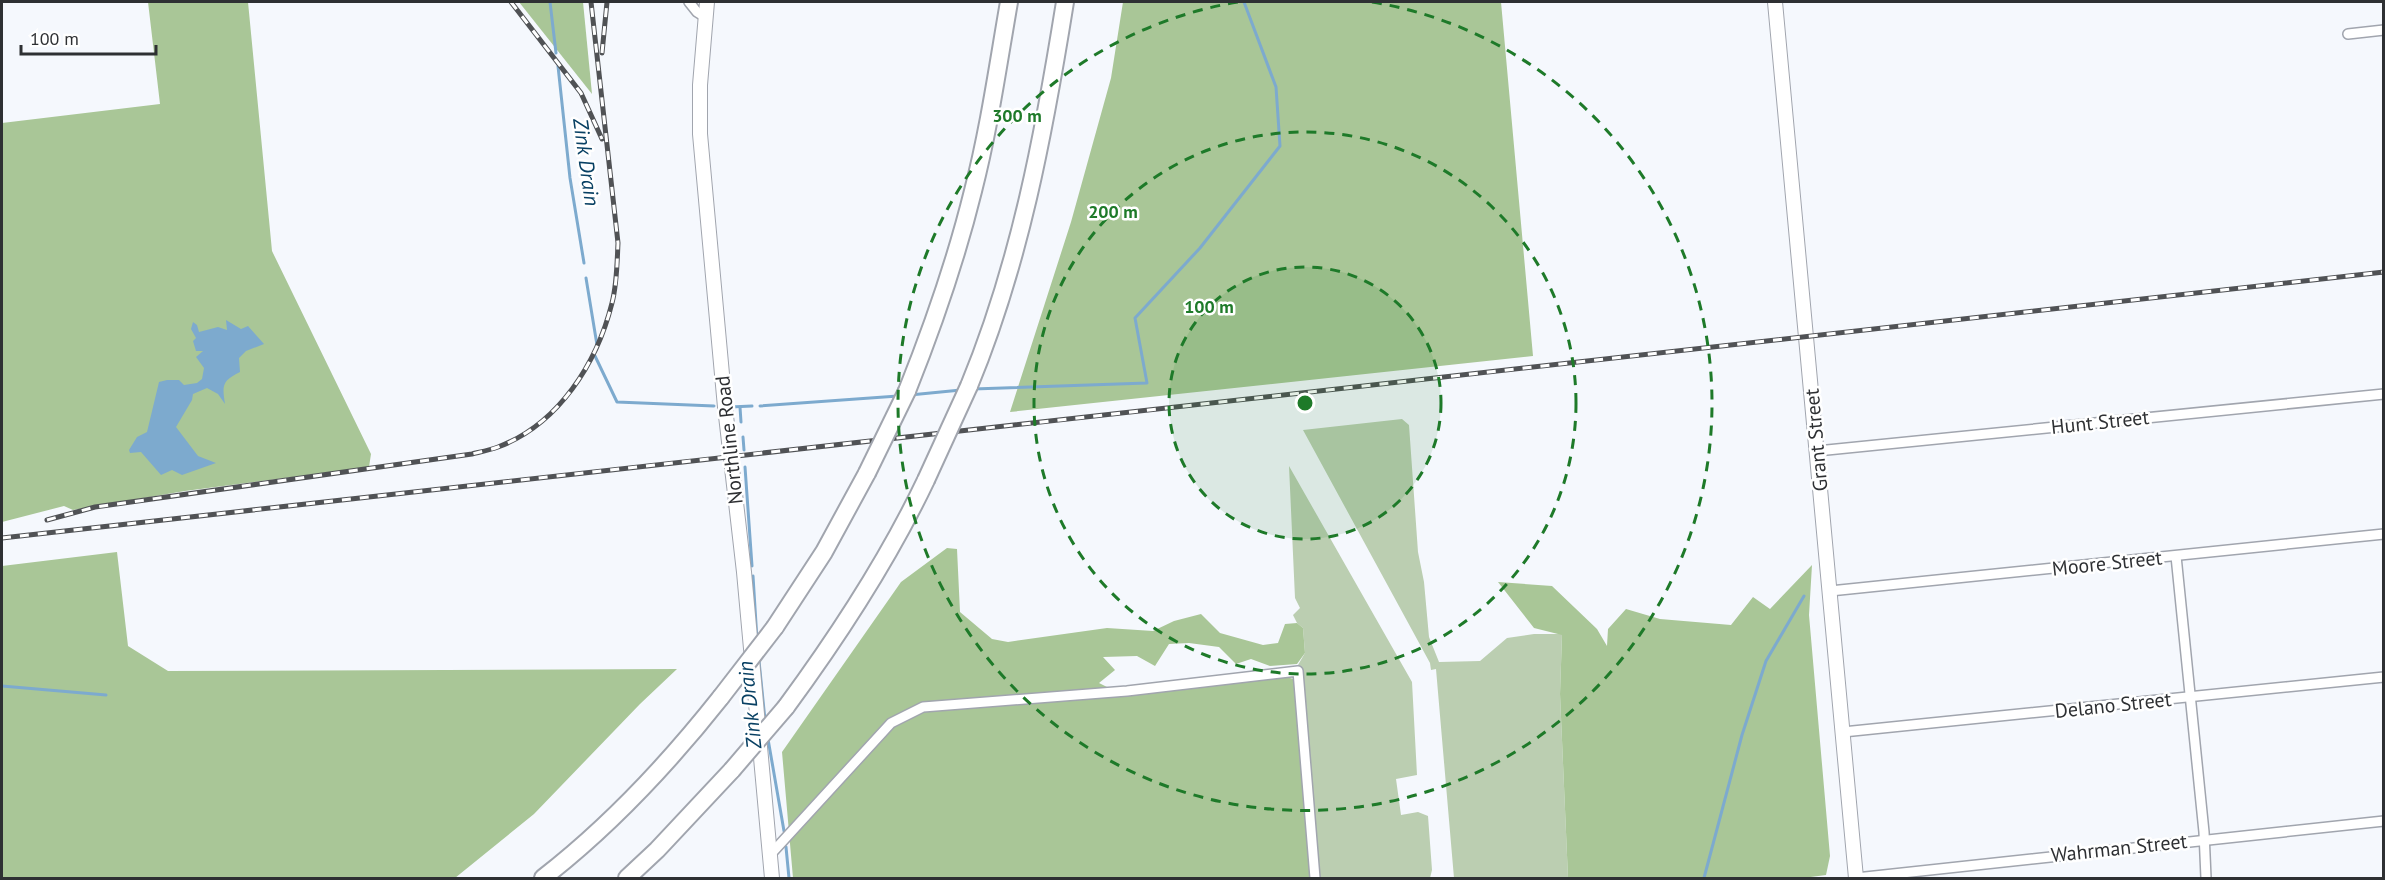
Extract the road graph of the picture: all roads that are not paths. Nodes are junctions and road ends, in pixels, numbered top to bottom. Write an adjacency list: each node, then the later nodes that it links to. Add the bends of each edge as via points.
1 (689, 2): 6 (street)
2 (707, 2): 6 (street, Northline Road)
3 (1008, 2): 21 (highway, bridge, via 985,141 969,208 907,391 867,473 824,552 775,627 683,745 588,841)
4 (1065, 2): 22 (highway, bridge, via 1028,203 997,308 969,386 906,521 868,587 786,707 732,770)
5 (1775, 2): 10 (street, Grant Street)
6 (705, 17): 19 (street, Northline Road, via 700,134)
7 (2384, 30): 8 (street)
8 (2348, 34)
9 (2384, 394): 10 (street, Hunt Street)
10 (1817, 451): 13 (street, Grant Street)
11 (2384, 534): 12 (street, Moore Street)
12 (2176, 556): 13 (street, Moore Street); 15 (street)
13 (1830, 591): 16 (street, Grant Street)
14 (2384, 677): 15 (street, Delano Street)
15 (2188, 697): 16 (street, Delano Street); 18 (street)
16 (1843, 732): 20 (street, Grant Street)
17 (2384, 821): 18 (street, Wahrman Street)
18 (2204, 839): 20 (street, Wahrman Street); 25 (street)
19 (770, 855): 23 (street, Northline Road); 24 (street, via 891,723 923,707 1298,671)
20 (1856, 878)
21 (543, 879)
22 (627, 879)
23 (772, 879)
24 (1315, 879)
25 (2206, 879)

